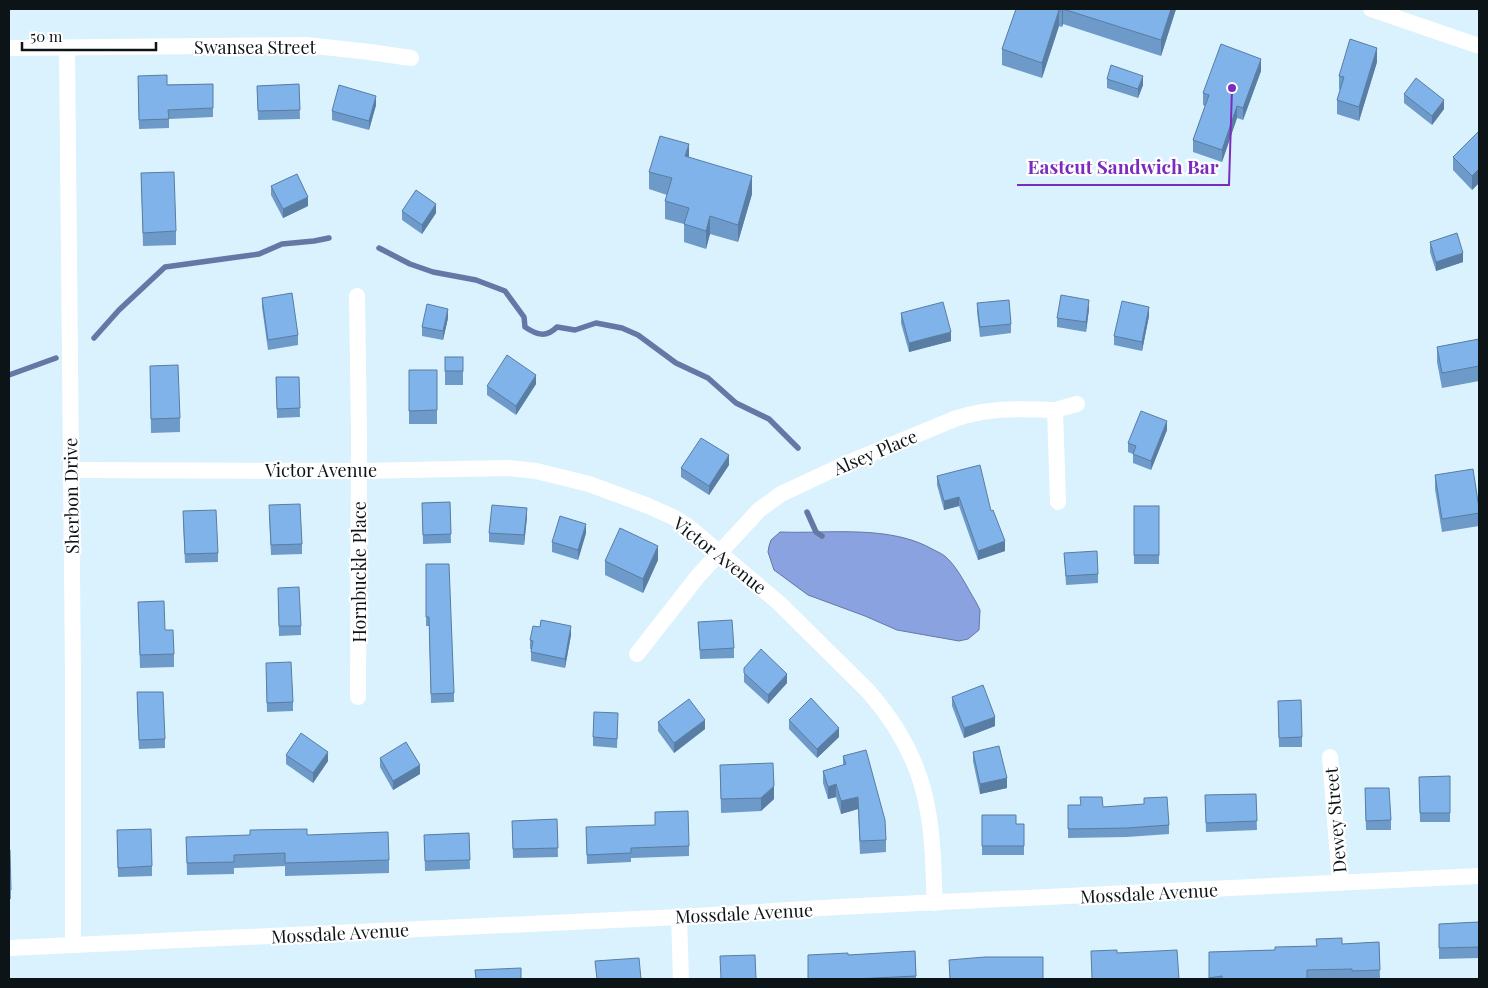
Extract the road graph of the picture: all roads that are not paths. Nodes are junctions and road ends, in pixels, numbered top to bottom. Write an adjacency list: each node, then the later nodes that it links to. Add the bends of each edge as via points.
1 (1371, 9): 2 (street)
2 (1479, 46)
3 (9, 48): 4 (street, Swansea Street)
4 (67, 48): 5 (street, Swansea Street, via 306,46); 9 (street, Sherbon Drive)
5 (411, 58)
6 (357, 296): 10 (street, Hornbuckle Place)
7 (1077, 404): 8 (street, Alsey Place)
8 (1055, 410): 11 (street); 12 (street, Alsey Place, via 975,412 843,465 781,494 759,510)
9 (71, 470): 10 (street, Victor Avenue); 20 (street, Sherbon Drive)
10 (358, 470): 12 (street, Victor Avenue, via 508,468 536,471 589,484 646,504 681,522); 14 (street, Hornbuckle Place)
11 (1058, 502)
12 (720, 552): 13 (street, Alsey Place); 18 (street, Victor Avenue, via 779,603 868,691 900,734 914,762 929,813)
13 (637, 654)
14 (358, 697)
15 (1330, 757): 17 (street, Dewey Street)
16 (1479, 876): 17 (street, Mossdale Avenue)
17 (1340, 883): 18 (street, Mossdale Avenue)
18 (935, 903): 19 (street, Mossdale Avenue)
19 (679, 917): 20 (street, Mossdale Avenue); 22 (street)
20 (73, 945): 21 (street, Mossdale Avenue)
21 (9, 948)
22 (681, 979)

